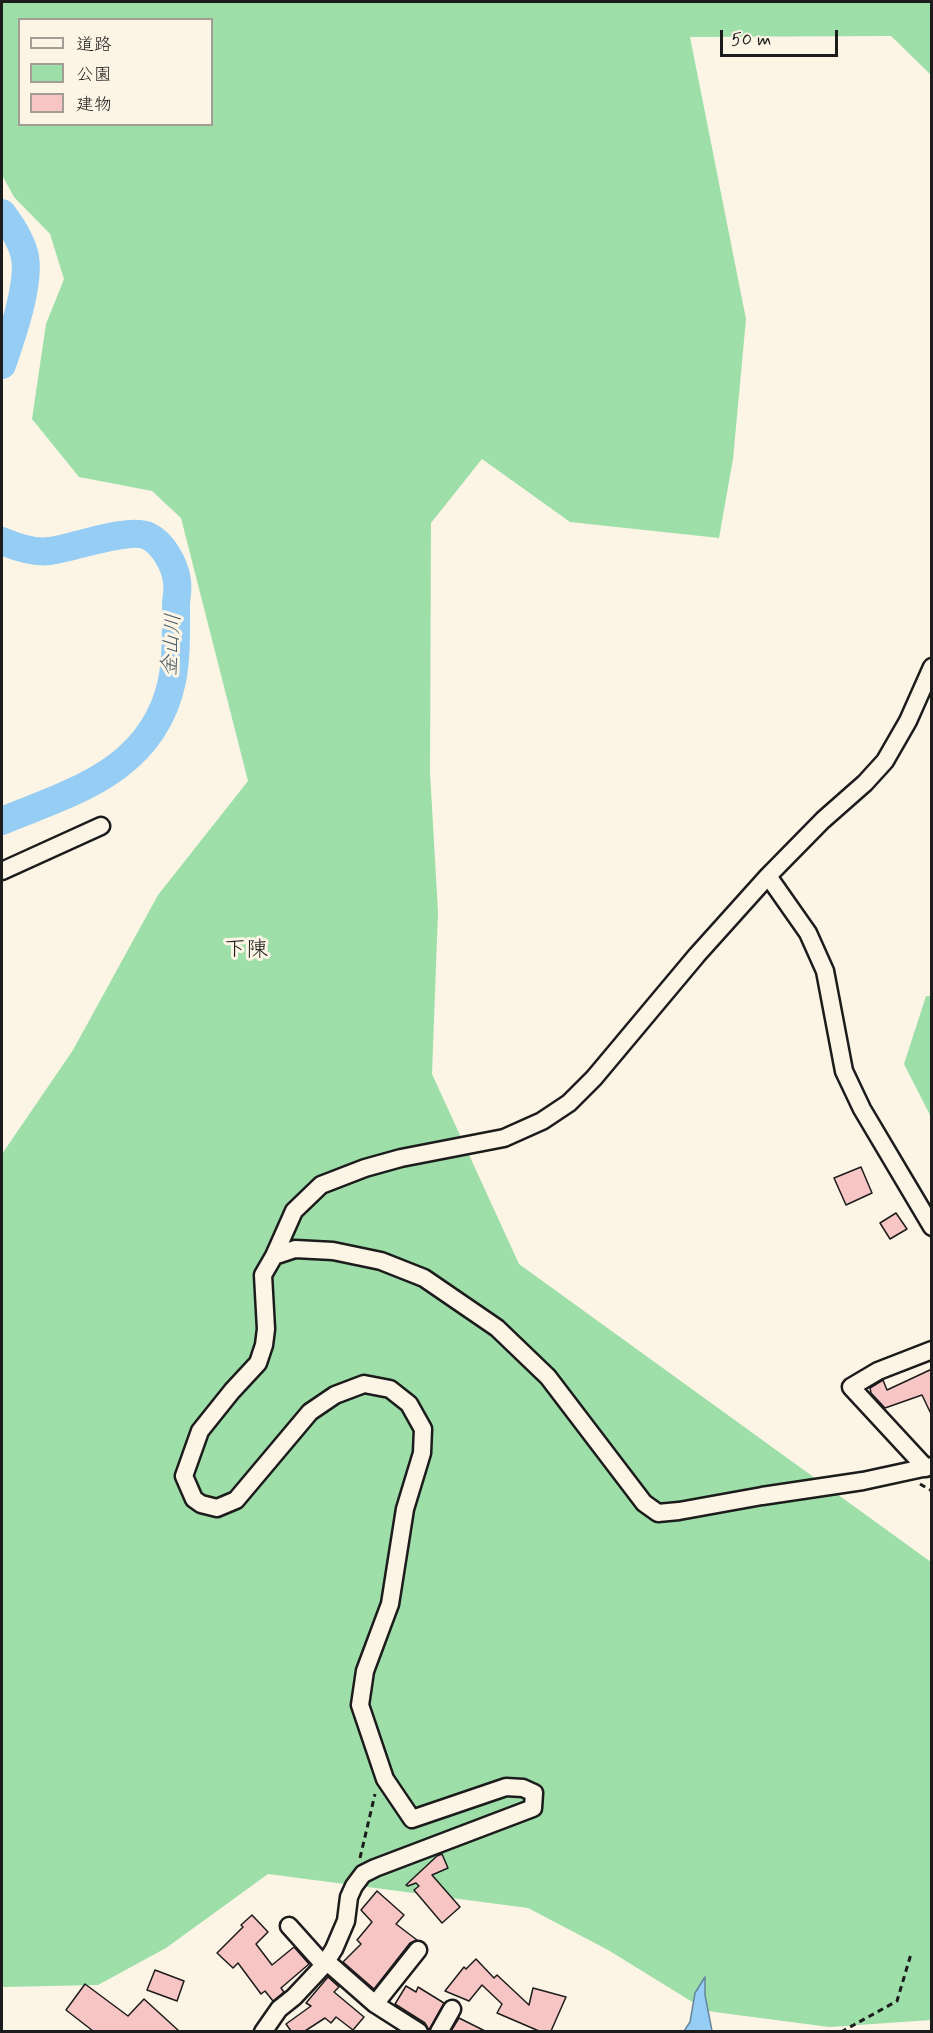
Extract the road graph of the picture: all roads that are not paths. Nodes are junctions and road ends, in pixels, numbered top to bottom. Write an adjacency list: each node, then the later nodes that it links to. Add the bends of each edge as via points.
1 (932, 667): 4 (street, via 885,761)
2 (101, 826): 3 (street)
3 (2, 871)
4 (768, 876): 5 (street, via 808,933 825,971 844,1071); 6 (street, via 569,1103 542,1121 504,1138 400,1158 321,1185 294,1211)
5 (932, 1227)
6 (274, 1256): 8 (street, via 295,1249 333,1251 381,1261 424,1278 497,1328 548,1377 644,1503 658,1513); 11 (street, via 263,1275 264,1345 258,1363 200,1431 184,1476 194,1499 218,1508 236,1500 310,1412 334,1395 364,1384 390,1389 409,1404 423,1429 422,1453 405,1509 390,1604 365,1671 360,1705 385,1779 412,1819 506,1787 534,1793 533,1808 363,1874 349,1897 346,1921)
7 (932, 1350): 8 (street, via 878,1371 851,1387)
8 (929, 1467)
9 (288, 1926): 11 (street)
10 (418, 1950): 12 (street)
11 (325, 1963): 12 (street); 14 (street)
12 (375, 2004): 15 (street)
13 (452, 2009): 16 (street)
14 (263, 2031)
15 (418, 2031)
16 (439, 2031)

